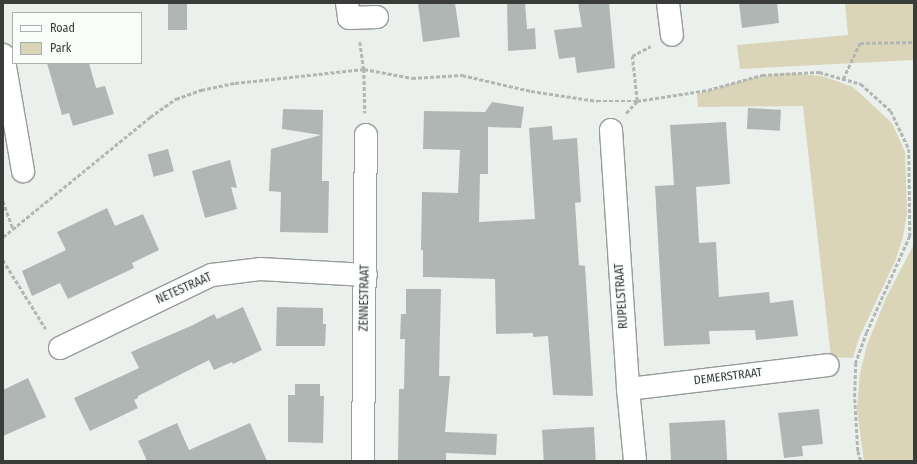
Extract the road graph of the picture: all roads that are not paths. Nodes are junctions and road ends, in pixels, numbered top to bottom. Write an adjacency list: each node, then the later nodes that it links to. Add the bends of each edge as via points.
1 (668, 3): 4 (street)
2 (352, 10): 3 (street)
3 (377, 17)
4 (672, 35)
5 (3, 55): 8 (street)
6 (611, 130): 12 (street, RUPELSTRAAT)
7 (366, 135): 9 (street, ZENNESTRAAT)
8 (23, 172)
9 (366, 275): 10 (street, NETESTRAAT, via 260,269 212,275); 13 (street, ZENNESTRAAT)
10 (60, 348)
11 (828, 365): 12 (street, DEMERSTRAAT)
12 (628, 389): 14 (street, RUPELSTRAAT)
13 (362, 461)
14 (634, 461)

